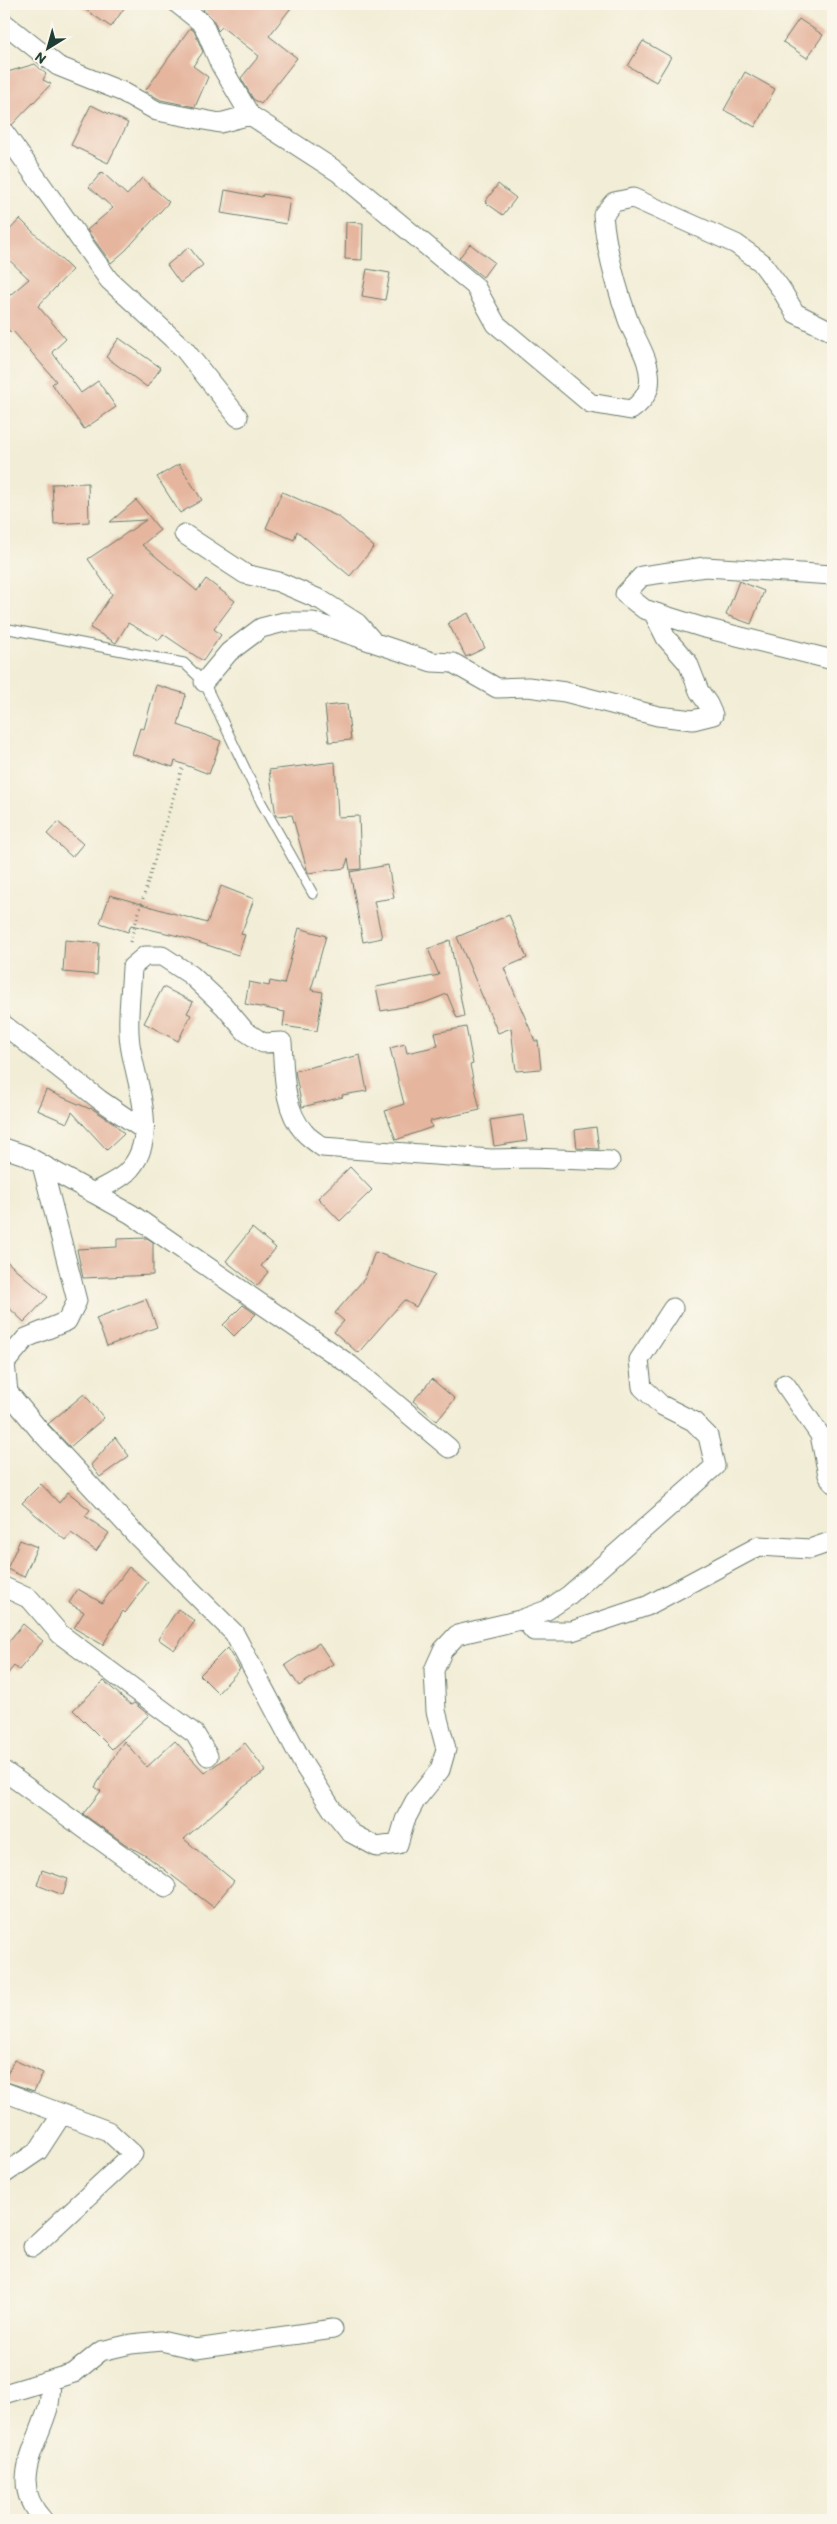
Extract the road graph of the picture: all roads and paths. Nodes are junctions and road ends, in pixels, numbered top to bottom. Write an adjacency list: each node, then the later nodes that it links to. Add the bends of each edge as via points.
1 (178, 4): 3 (street, via 203,24 220,64)
2 (4, 23): 3 (street, via 58,66 122,92 157,111 220,123)
3 (250, 115): 5 (street, via 338,172 475,286 496,324 590,403 631,410 639,404 649,387 645,356 627,318 605,236 603,216 614,202 633,198 736,244 761,262 795,313)
4 (4, 132): 6 (street, via 109,280 184,348)
5 (833, 332)
6 (238, 417)
7 (184, 534): 11 (street, via 245,574 279,582 321,600 357,624)
8 (833, 575): 9 (street, via 705,567 642,576 625,594 644,609)
9 (654, 612): 11 (street, via 666,638 688,663 713,715 693,720 658,716 565,692 528,687 497,688 453,663 432,662); 12 (street)
10 (5, 630): 13 (lane, via 184,663)
11 (374, 642): 13 (street, via 313,622 284,622 261,628 229,652)
12 (833, 660)
13 (204, 682): 15 (lane, via 261,802)
14 (182, 768): 16 (path, via 128,948)
15 (313, 894)
16 (132, 967): 18 (street, via 130,1048 145,1105); 20 (street, via 145,956 162,956 191,975 245,1030 263,1043 282,1042 284,1080 294,1114 303,1132 322,1147 491,1159)
17 (4, 1025): 18 (street)
18 (144, 1130): 22 (street, via 143,1146 126,1173)
19 (4, 1148): 21 (street)
20 (610, 1161)
21 (42, 1165): 22 (street); 29 (street, via 77,1301 67,1321 26,1338 5,1363 8,1392 138,1538 234,1633 305,1767 351,1833 377,1847 398,1844 415,1801 440,1770 446,1749 436,1711 434,1670 443,1650 457,1636)
22 (93, 1193): 25 (street, via 131,1214 350,1365)
23 (673, 1308): 29 (street, via 639,1360 642,1387 661,1405 693,1421 708,1436 715,1466 568,1596 547,1610)
24 (785, 1384): 26 (street, via 820,1434 828,1475)
25 (450, 1448)
26 (833, 1483)
27 (833, 1541): 29 (street, via 810,1549 759,1546 646,1606 572,1630 534,1631)
28 (4, 1586): 30 (street, via 30,1598 60,1634 195,1734)
29 (524, 1619)
30 (208, 1756)
31 (4, 1770): 32 (street)
32 (166, 1887)
33 (4, 2092): 34 (street)
34 (62, 2114): 35 (street, via 38,2151); 36 (street, via 108,2130 133,2154)
35 (4, 2174)
36 (33, 2247)
37 (333, 2329): 38 (street, via 196,2349 161,2341 130,2344 101,2352 74,2373)
38 (51, 2380): 39 (street); 40 (street, via 49,2406 24,2478 31,2507)
39 (4, 2394)
40 (43, 2520)

